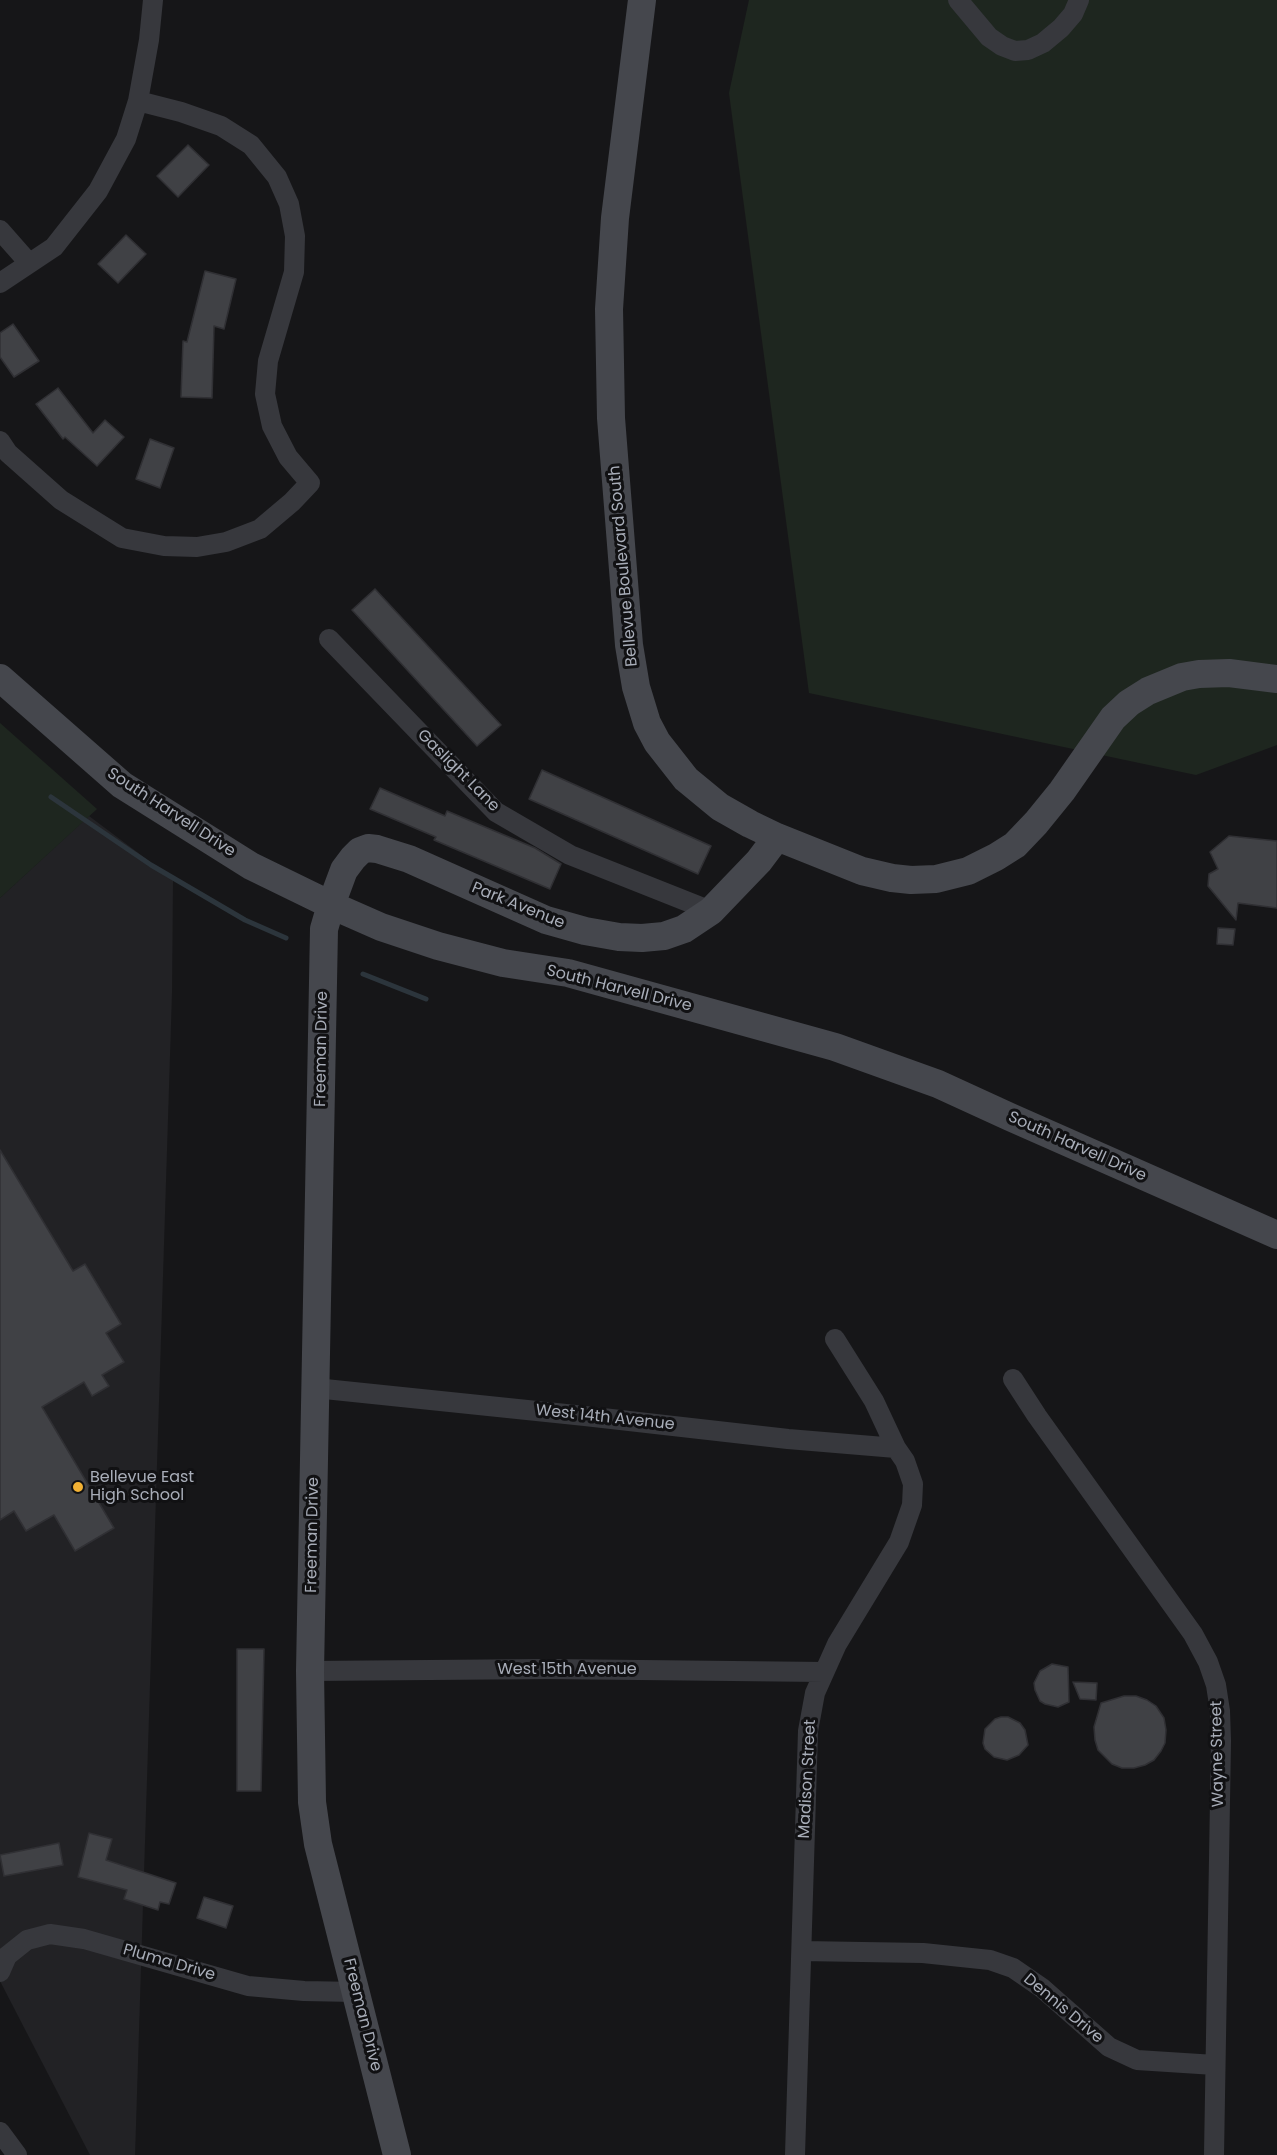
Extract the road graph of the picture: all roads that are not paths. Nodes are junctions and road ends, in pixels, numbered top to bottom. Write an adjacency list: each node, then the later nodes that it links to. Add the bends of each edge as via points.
1 (153, 0): 5 (street)
2 (642, 0): 13 (street, Bellevue Boulevard South, via 615,218 609,309 610,418 628,645 641,707 657,742 675,766 720,807)
3 (958, 0): 4 (street, via 989,37 1015,51 1043,43 1061,28)
4 (1080, 0)
5 (138, 101): 7 (street, via 126,139 98,191 54,247); 9 (street, via 221,126 251,145 277,177 289,204 295,236 294,272 268,361 265,394 272,426 288,457 310,483 260,529 226,542 197,547 164,546 122,538 71,507 8,453)
6 (0, 230): 7 (street)
7 (29, 263): 8 (street)
8 (0, 283)
9 (0, 441)
10 (329, 639): 15 (street, Gaslight Lane, via 496,812 570,855)
11 (0, 678): 14 (street, South Harvell Drive, via 122,785 251,866)
12 (1277, 679): 13 (street, Bellevue Boulevard South, via 1199,674 1148,691 1113,718 1062,791 1015,845 950,877 892,878 862,871)
13 (777, 837): 15 (street, Park Avenue)
14 (331, 905): 15 (street, Park Avenue, via 344,870 352,858 368,848 409,859 546,920 608,935 664,936 684,929); 16 (street, South Harvell Drive, via 438,946 568,974 835,1047 938,1084); 19 (street, Freeman Drive, via 324,929)
15 (711, 911)
16 (1277, 1235)
17 (835, 1340): 20 (street, Madison Street, via 874,1401)
18 (1013, 1378): 26 (street, Wayne Street, via 1193,1635 1216,1685 1221,1741)
19 (315, 1388): 20 (street, West 14th Avenue); 21 (street, Freeman Drive)
20 (896, 1448): 22 (street, Madison Street, via 913,1484 912,1505 899,1542)
21 (310, 1671): 22 (street, West 15th Avenue); 25 (street, Freeman Drive, via 312,1802 318,1844)
22 (824, 1672): 23 (street, Madison Street, via 814,1693 808,1731)
23 (802, 1951): 26 (street, Dennis Drive, via 923,1953 990,1960 1013,1968 1042,1988 1109,2047 1137,2060); 30 (street, Madison Street)
24 (0, 1972): 25 (street, Pluma Drive, via 7,1956 27,1940 50,1934 94,1942 248,1986)
25 (356, 1992): 29 (street, Freeman Drive)
26 (1215, 2065): 31 (street, Wayne Street)
27 (0, 2132): 28 (street)
28 (17, 2155)
29 (397, 2155)
30 (795, 2155)
31 (1214, 2155)

